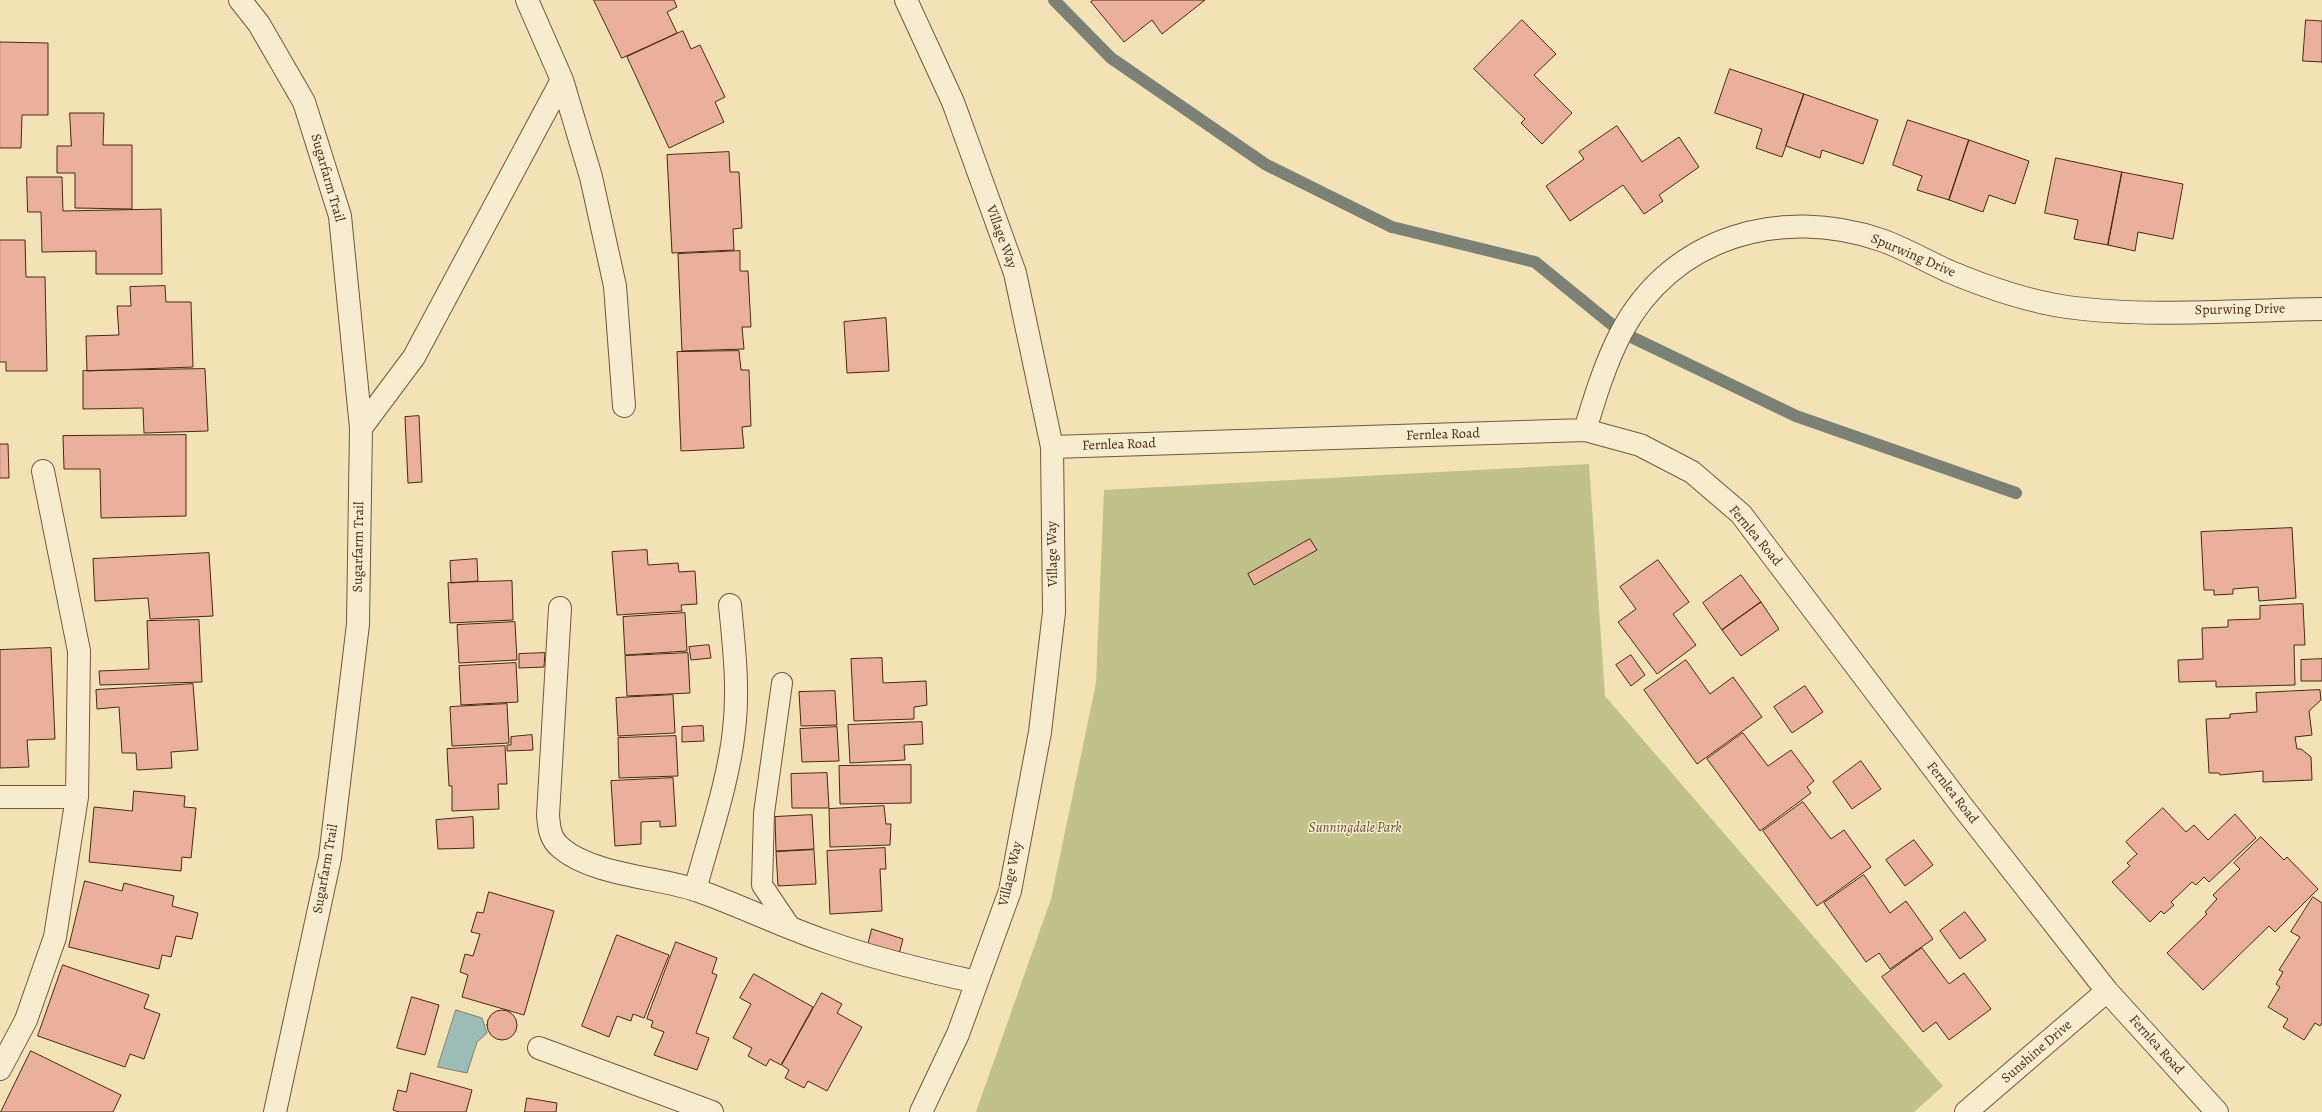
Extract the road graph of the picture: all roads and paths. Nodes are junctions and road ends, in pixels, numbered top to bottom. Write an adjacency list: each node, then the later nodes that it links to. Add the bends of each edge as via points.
1 (240, 0): 7 (street, Sugarfarm Trail, via 259,24 304,102 340,216)
2 (527, 0): 4 (street)
3 (906, 0): 9 (street, Village Way, via 953,102 1015,273)
4 (562, 80): 6 (street, via 591,177 615,286); 7 (street, via 414,357)
5 (2322, 309): 8 (street, Spurwing Drive, via 2140,312 2067,307 2002,292 1881,240 1820,225 1768,228 1722,239 1680,262 1647,296 1621,332 1599,383)
6 (624, 406)
7 (361, 428): 22 (street, Sugarfarm Trail, via 358,624 330,858)
8 (1585, 430): 9 (street, Fernlea Road); 19 (street, Fernlea Road, via 1640,445 1692,472 1740,514 1957,800)
9 (1052, 448): 18 (street, Village Way, via 1054,612 1040,732 1010,891)
10 (43, 471): 15 (street, via 79,650)
11 (730, 605): 16 (street, via 737,675 734,731 725,778)
12 (560, 608): 16 (street, via 548,815 550,835 560,848 584,862)
13 (782, 682): 17 (lane, via 764,813 762,885)
14 (0, 797): 15 (street)
15 (77, 798): 21 (street, via 55,937 26,1020)
16 (695, 890): 17 (street)
17 (790, 928): 18 (street, via 881,958)
18 (977, 982): 24 (street, Village Way, via 958,1034)
19 (2107, 991): 25 (street, Sunshine Drive); 26 (street, Fernlea Road)
20 (539, 1048): 23 (street)
21 (0, 1070)
22 (276, 1112)
23 (712, 1112)
24 (921, 1112)
25 (1966, 1112)
26 (2217, 1112)

